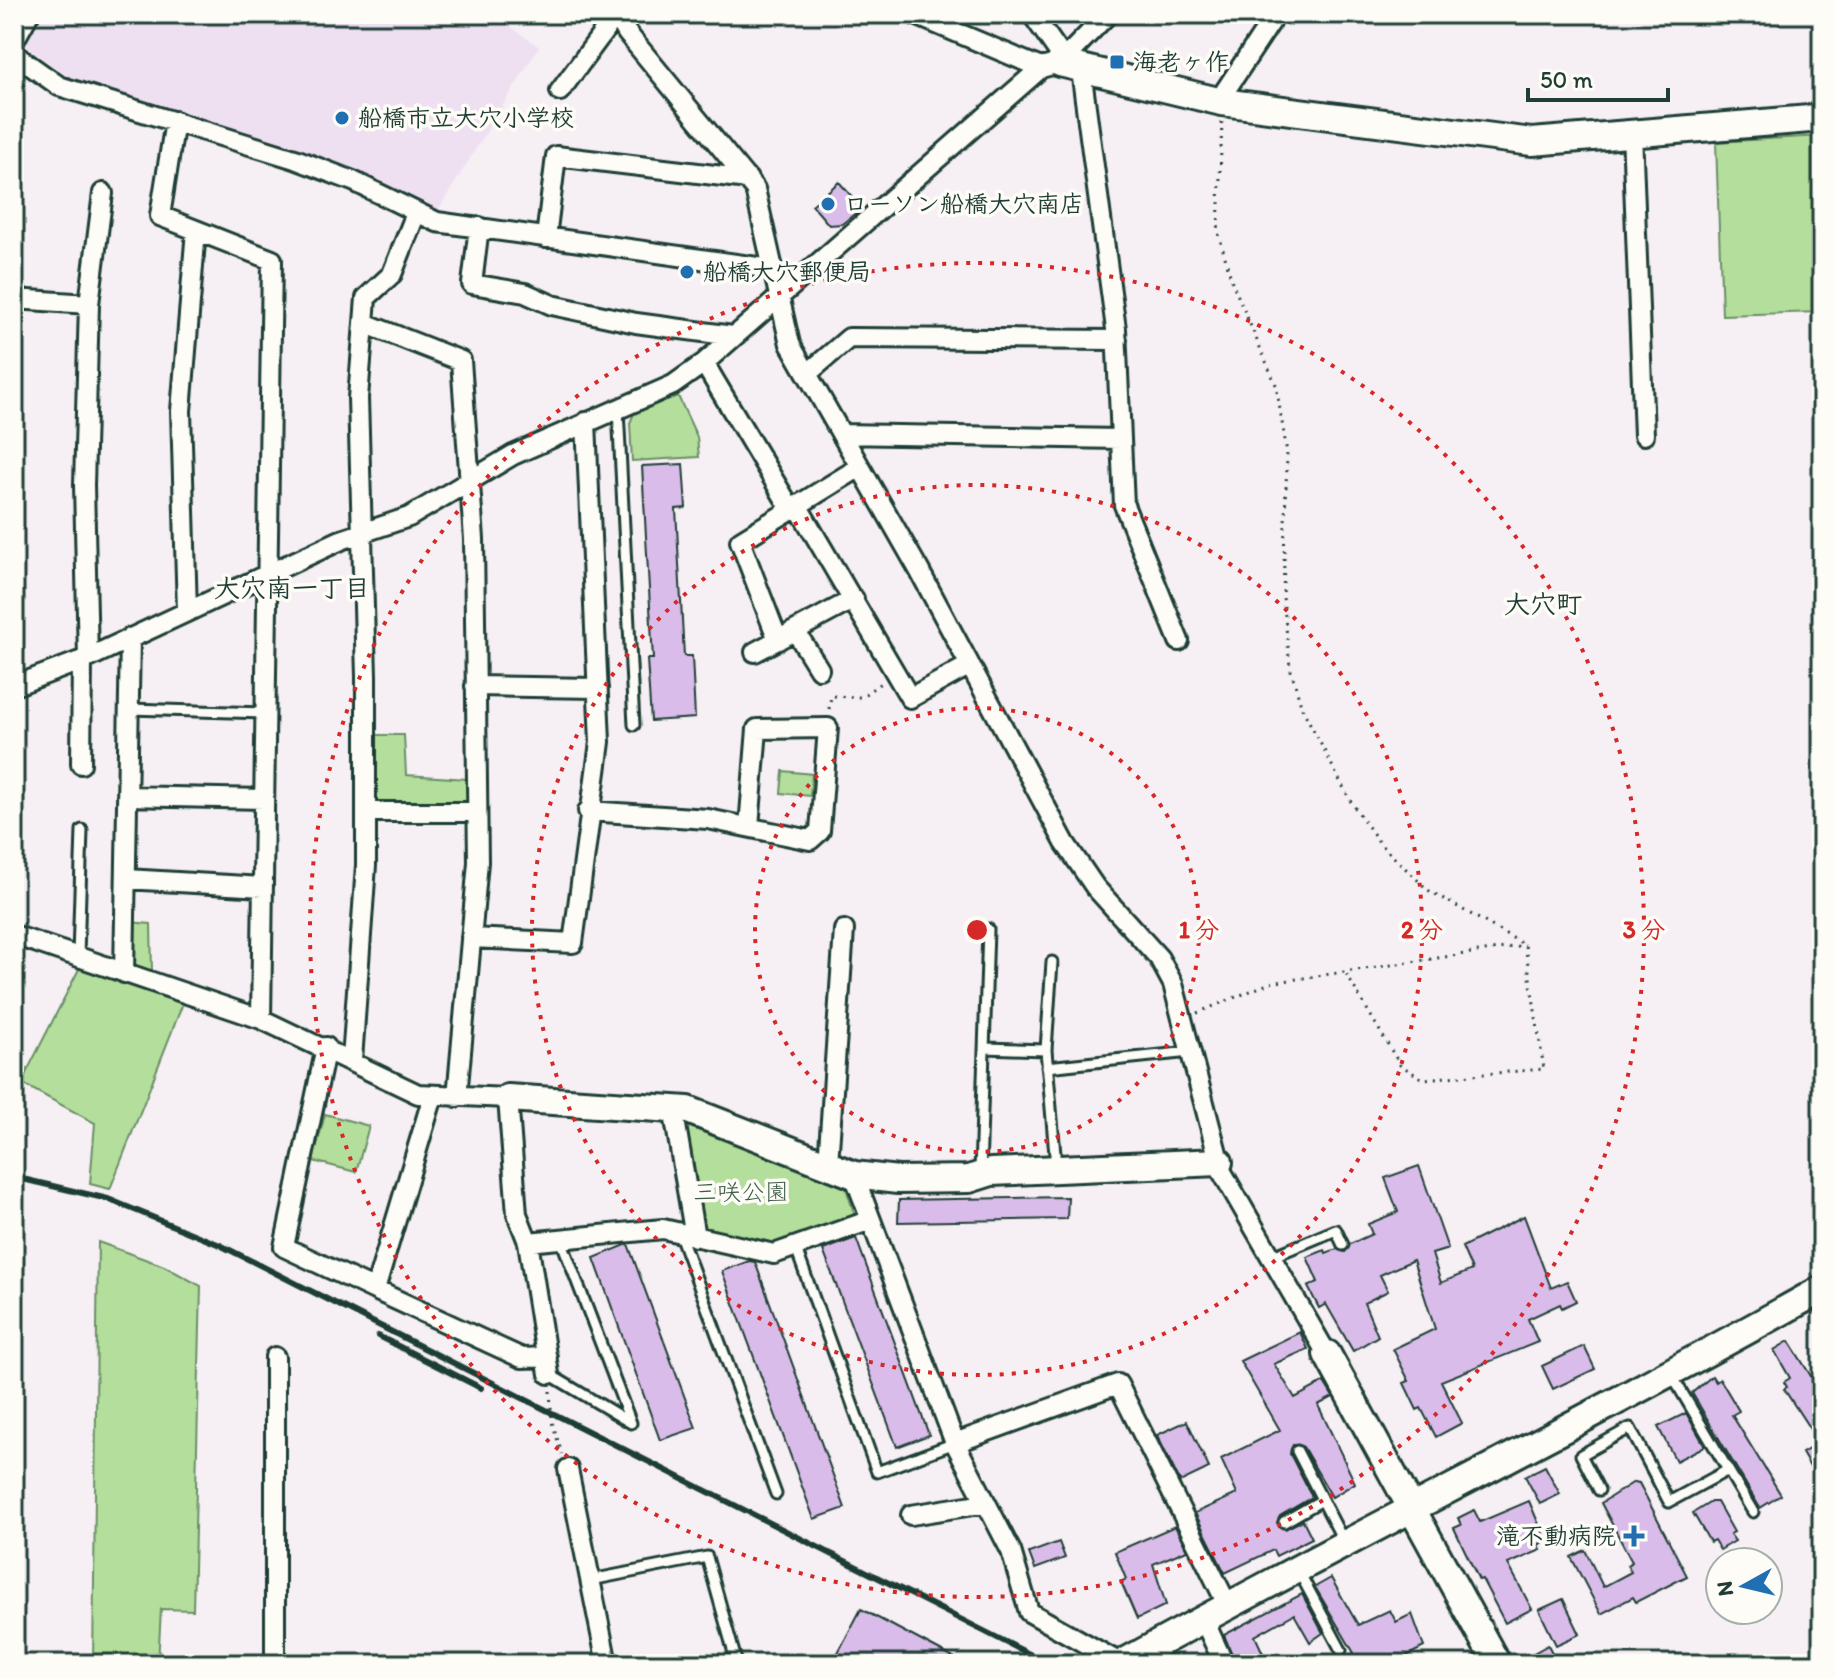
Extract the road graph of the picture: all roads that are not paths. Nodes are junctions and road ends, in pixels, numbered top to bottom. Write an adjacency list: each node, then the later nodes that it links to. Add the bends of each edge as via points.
1 (29, 14): 7 (street)
2 (913, 14): 9 (street)
3 (1032, 14): 9 (street, via 1058,51)
4 (1108, 14): 9 (street)
5 (1276, 14): 11 (street)
6 (616, 15): 10 (street); 15 (street)
7 (14, 41)
8 (14, 54): 13 (street, via 59,86)
9 (1061, 67): 11 (street); 22 (street); 27 (street)
10 (560, 91)
11 (1222, 102): 14 (street, via 1532,142)
12 (1822, 118): 14 (street)
13 (175, 121): 17 (street, via 353,181); 19 (street, via 160,216)
14 (1632, 132): 33 (street)
15 (748, 179): 20 (street, via 556,156); 21 (street, via 761,206)
16 (103, 193): 24 (street)
17 (416, 213): 18 (street, via 437,222); 25 (street, via 392,274 366,298)
18 (479, 227): 20 (street); 26 (street, via 472,284 636,323)
19 (196, 230): 39 (street, via 272,260); 41 (street, via 181,411)
20 (546, 238): 21 (street)
21 (772, 269): 22 (street)
22 (777, 298): 26 (street); 29 (street, via 790,344)
23 (14, 299): 24 (street)
24 (89, 304): 47 (street)
25 (364, 323): 36 (street, via 461,361); 38 (street, via 358,398)
26 (733, 336): 28 (street)
27 (1117, 340): 29 (street, via 849,338); 34 (street)
28 (704, 363): 30 (street, via 673,385); 37 (street)
29 (807, 374): 32 (street)
30 (618, 407): 31 (street); 55 (lane)
31 (586, 422): 36 (street); 52 (street)
32 (841, 434): 34 (street); 35 (street)
33 (1644, 435)
34 (1121, 439): 45 (street, via 1124,505)
35 (860, 467): 37 (street); 48 (street)
36 (471, 480): 38 (street, via 409,517); 51 (street)
37 (794, 507): 40 (street); 44 (street, via 740,541)
38 (360, 534): 39 (street); 60 (street)
39 (267, 572): 41 (street); 54 (street)
40 (854, 599): 42 (street); 48 (street, via 910,698)
41 (187, 611): 43 (street)
42 (796, 632): 44 (street); 49 (street)
43 (130, 638): 47 (street); 53 (street)
44 (778, 640): 46 (street)
45 (1179, 641)
46 (755, 652)
47 (85, 659): 50 (street); 56 (street)
48 (968, 666): 77 (street, via 1065,843 1095,887 1159,958 1173,984)
49 (819, 669)
50 (14, 686)
51 (475, 686): 52 (street); 61 (street)
52 (598, 688): 59 (street, via 600,742)
53 (129, 709): 54 (lane); 57 (street)
54 (265, 713): 58 (street)
55 (634, 725)
56 (81, 764)
57 (127, 796): 58 (street); 64 (street)
58 (264, 799): 65 (street)
59 (588, 811): 62 (street); 69 (street, via 573,943)
60 (367, 812): 61 (street); 78 (street)
61 (477, 812): 69 (street)
62 (749, 827): 62 (street, via 810,840 820,831 828,728 757,729)
63 (82, 830): 70 (lane)
64 (126, 879): 65 (street); 72 (street)
65 (263, 887): 73 (street)
66 (988, 929): 75 (lane)
67 (844, 930): 85 (street)
68 (14, 935): 70 (street)
69 (471, 938): 81 (street)
70 (78, 956): 72 (street)
71 (1052, 962): 76 (lane)
72 (124, 973): 73 (street)
73 (261, 1019): 74 (street)
74 (326, 1047): 78 (street); 97 (street, via 284,1247)
75 (985, 1048): 76 (lane); 88 (lane)
76 (1046, 1050): 79 (lane)
77 (1190, 1052): 79 (lane); 84 (street)
78 (352, 1060): 80 (street, via 418,1094)
79 (1047, 1067): 86 (lane)
80 (433, 1096): 81 (street); 97 (street)
81 (457, 1097): 82 (street)
82 (508, 1098): 83 (street); 92 (street, via 517,1214)
83 (673, 1108): 85 (street); 90 (street)
84 (1219, 1162): 86 (street); 95 (street)
85 (828, 1164): 87 (street)
86 (1056, 1171): 88 (street)
87 (854, 1175): 88 (street, via 898,1180); 89 (street)
88 (980, 1175)
89 (871, 1220): 94 (street); 102 (street)
90 (687, 1235): 91 (street, via 663,1229); 94 (street, via 774,1254); 107 (lane)
91 (560, 1237): 92 (street); 100 (lane, via 631,1423)
92 (528, 1242): 100 (street)
93 (1343, 1245): 95 (lane, via 1336,1230)
94 (795, 1246): 102 (lane, via 877,1472)
95 (1271, 1257): 98 (street)
96 (1822, 1289): 101 (street)
97 (375, 1290): 100 (street)
98 (1327, 1354): 110 (street)
99 (275, 1357): 120 (street)
100 (548, 1366)
101 (1671, 1374): 105 (lane); 110 (street)
102 (955, 1443): 109 (street); 117 (street, via 1118,1384)
103 (1297, 1451): 108 (lane)
104 (568, 1469): 116 (street)
105 (1728, 1470): 106 (lane, via 1669,1502 1630,1428 1581,1455); 111 (lane)
106 (1599, 1490)
107 (776, 1494)
108 (1322, 1500): 113 (lane); 114 (lane)
109 (986, 1503): 112 (street); 123 (street, via 1011,1551 1029,1612)
110 (1411, 1508): 114 (street); 125 (street)
111 (1753, 1512)
112 (911, 1515)
113 (1284, 1522)
114 (1345, 1543): 115 (street)
115 (1298, 1569): 117 (street); 119 (lane)
116 (591, 1580): 121 (street); 122 (lane, via 707,1557)
117 (1228, 1606): 118 (street)
118 (1203, 1618): 123 (street); 124 (street)
119 (1341, 1650)
120 (275, 1664)
121 (607, 1664)
122 (737, 1664)
123 (1122, 1664)
124 (1224, 1664)
125 (1497, 1664)

